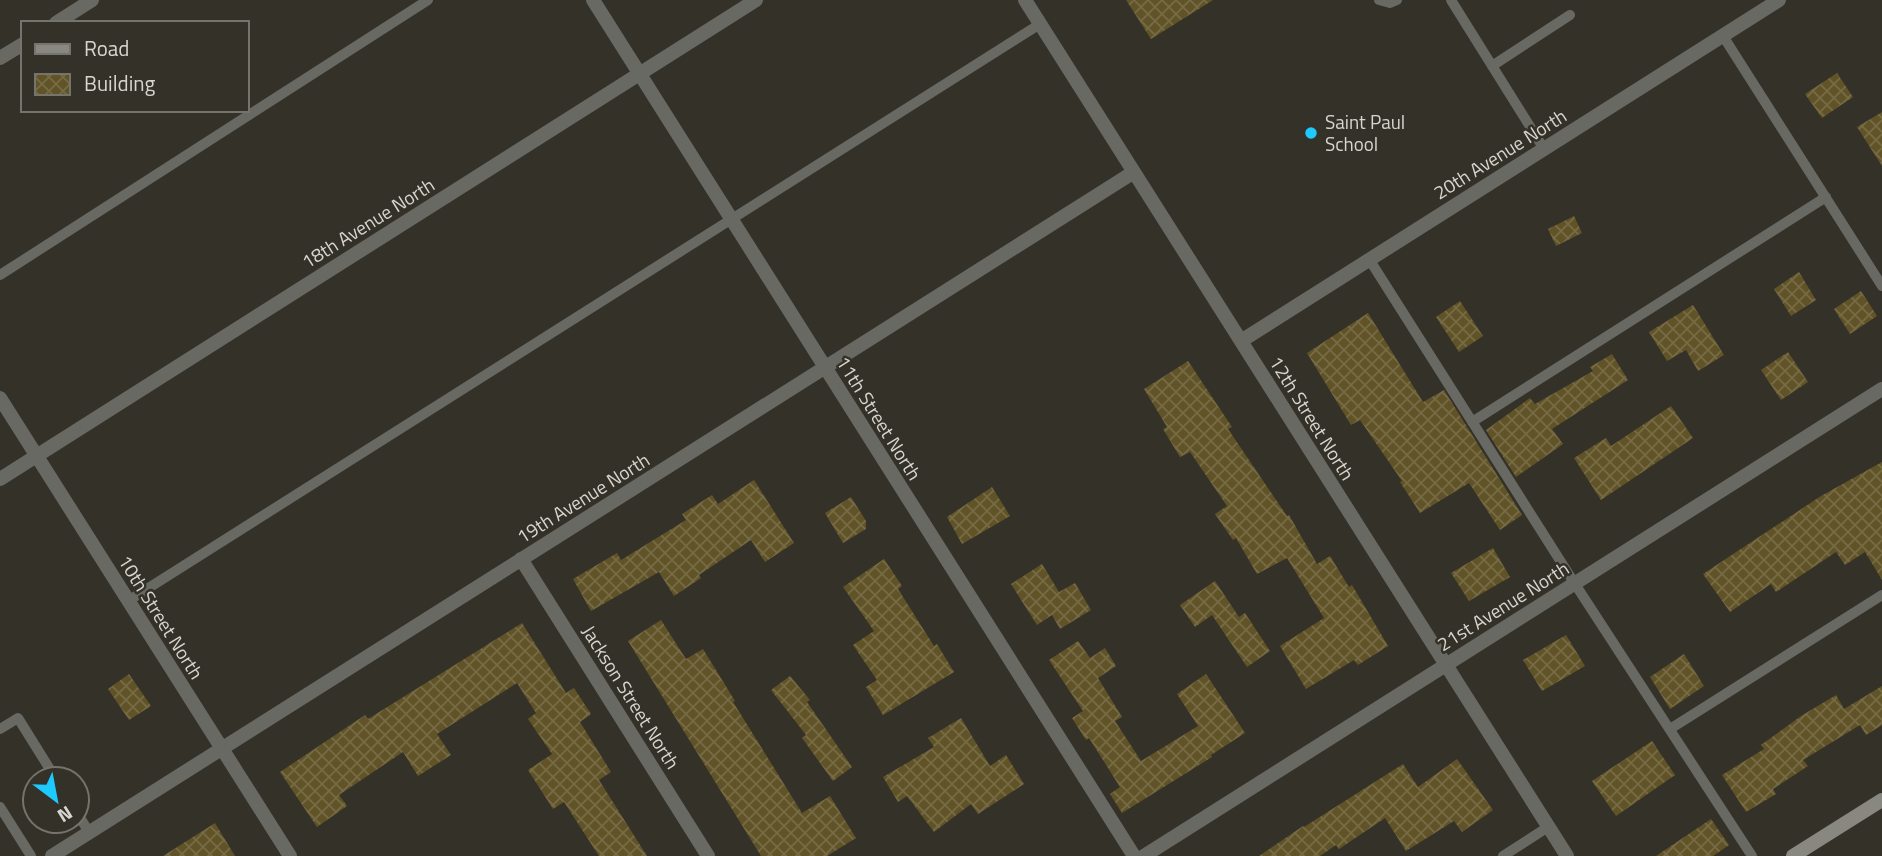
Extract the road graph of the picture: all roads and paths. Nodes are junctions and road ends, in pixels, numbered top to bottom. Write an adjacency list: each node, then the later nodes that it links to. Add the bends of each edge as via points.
1 (92, 0): 11 (street)
2 (428, 0): 23 (lane)
3 (593, 0): 17 (street, 11th Street North)
4 (757, 0): 17 (street, 18th Avenue North)
5 (1025, 0): 12 (street, 12th Street North)
6 (1379, 0): 7 (lane, via 1390,4)
7 (1396, 0)
8 (1451, 0): 16 (lane)
9 (1779, 0): 13 (street, 20th Avenue North)
10 (1570, 15): 16 (lane)
11 (59, 21)
12 (1040, 23): 19 (street, 12th Street North); 21 (lane)
13 (1723, 36): 18 (street, 20th Avenue North); 20 (lane)
14 (21, 45): 15 (street)
15 (0, 58)
16 (1492, 66): 18 (lane)
17 (639, 74): 21 (street, 11th Street North); 30 (street, 18th Avenue North)
18 (1544, 149): 22 (street, 20th Avenue North)
19 (1134, 172): 25 (street, 12th Street North); 26 (street, 19th Avenue North)
20 (1826, 197): 24 (lane); 29 (lane)
21 (731, 219): 26 (street, 11th Street North); 35 (lane)
22 (1369, 259): 25 (street, 20th Avenue North); 29 (lane)
23 (0, 275)
24 (1882, 286)
25 (1241, 341): 36 (street, 12th Street North)
26 (825, 368): 32 (street, 19th Avenue North); 50 (street, 11th Street North)
27 (1882, 389): 33 (street, 21st Avenue North)
28 (0, 398): 30 (street, 10th Street North)
29 (1472, 422): 33 (lane)
30 (36, 456): 31 (street, 18th Avenue North); 35 (street, 10th Street North)
31 (0, 479)
32 (521, 559): 39 (street, 19th Avenue North); 49 (street, Jackson Street North)
33 (1575, 584): 36 (street, 21st Avenue North); 38 (lane)
34 (1882, 595): 38 (lane)
35 (128, 601): 39 (street, 10th Street North)
36 (1446, 665): 43 (street, 12th Street North); 51 (street, 21st Avenue North)
37 (0, 729): 40 (lane, via 18,718)
38 (1670, 729): 54 (lane)
39 (222, 749): 44 (street, 19th Avenue North); 48 (street, 10th Street North)
40 (47, 765)
41 (1882, 800): 55 (main road)
42 (0, 807): 46 (lane)
43 (1548, 827): 52 (lane); 53 (street, 12th Street North)
44 (91, 831)
45 (84, 835): 47 (street, 19th Avenue North)
46 (31, 856)
47 (52, 856)
48 (290, 856)
49 (708, 856)
50 (1134, 856)
51 (1144, 856)
52 (1503, 856)
53 (1567, 856)
54 (1752, 856)
55 (1793, 856)

